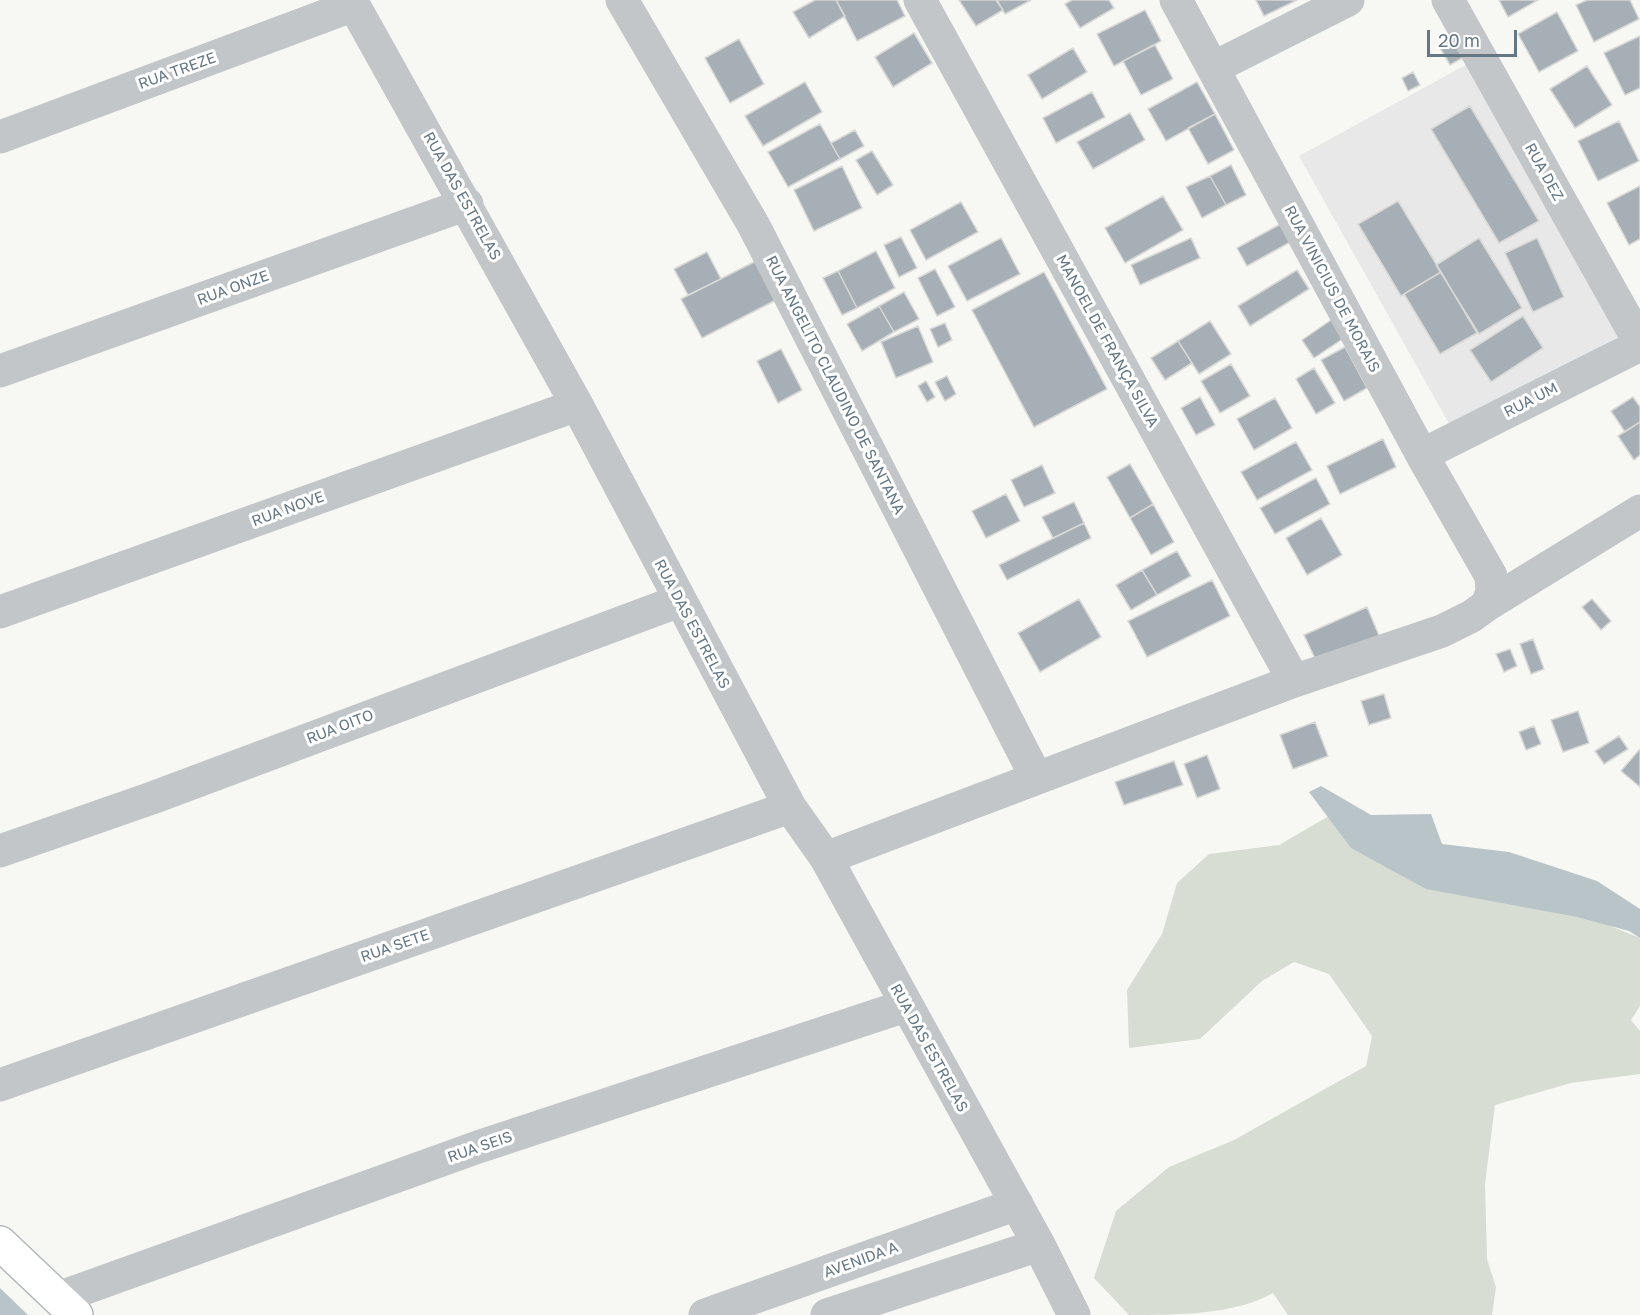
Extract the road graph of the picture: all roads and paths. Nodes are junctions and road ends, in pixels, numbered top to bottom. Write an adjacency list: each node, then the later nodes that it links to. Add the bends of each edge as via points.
1 (622, 0): 19 (street, RUA ANGELITO CLAUDINO DE SANTANA, via 754,226)
2 (920, 0): 18 (street, MANOEL DE FRANÇA SILVA)
3 (1176, 0): 7 (street, RUA VINICIUS DE MORAIS)
4 (1348, 0): 7 (street)
5 (1448, 0): 10 (street, RUA DEZ)
6 (352, 3): 8 (street, RUA TREZE); 9 (street, RUA DAS ESTRELAS)
7 (1213, 68): 13 (street, RUA VINICIUS DE MORAIS)
8 (0, 137)
9 (467, 204): 11 (street, RUA ONZE); 12 (street, RUA DAS ESTRELAS)
10 (1640, 344): 13 (street, RUA UM)
11 (0, 371)
12 (577, 405): 16 (street, RUA DAS ESTRELAS); 17 (street, RUA NOVE)
13 (1422, 454): 15 (street, RUA VINICIUS DE MORAIS)
14 (1640, 511): 15 (street)
15 (1489, 591): 18 (street, via 1472,616 1442,631)
16 (679, 601): 20 (street, RUA DAS ESTRELAS); 21 (street, RUA OITO)
17 (0, 612)
18 (1294, 681): 19 (street)
19 (1036, 777): 22 (street)
20 (790, 807): 22 (street, RUA DAS ESTRELAS); 24 (street, RUA SETE)
21 (0, 851)
22 (826, 858): 23 (street, RUA DAS ESTRELAS)
23 (905, 1006): 25 (street, RUA DAS ESTRELAS); 28 (street, RUA SEIS, via 478,1147)
24 (0, 1085)
25 (1017, 1204): 27 (street, RUA DAS ESTRELAS); 29 (street, AVENIDA A)
26 (0, 1243): 28 (main road)
27 (1039, 1245): 30 (street); 31 (street, RUA DAS ESTRELAS)
28 (67, 1307)
29 (705, 1315)
30 (827, 1315)
31 (1074, 1315)

